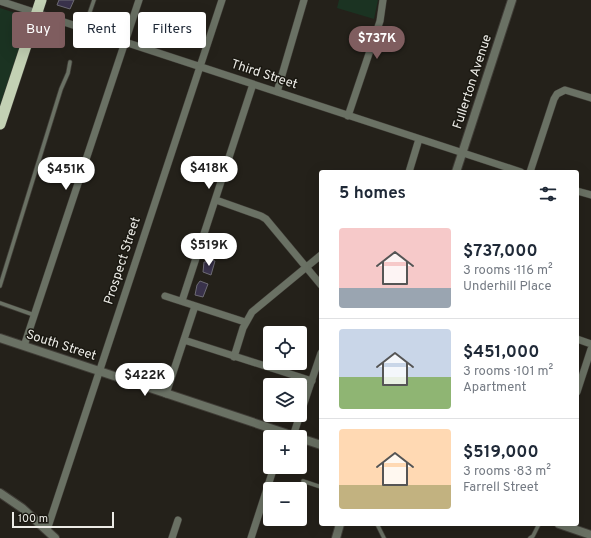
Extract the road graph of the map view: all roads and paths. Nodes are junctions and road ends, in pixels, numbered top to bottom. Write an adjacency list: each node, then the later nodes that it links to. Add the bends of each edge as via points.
1 (41, 0): 10 (highway)
2 (94, 0): 11 (lane)
3 (139, 0): 12 (street)
4 (222, 0): 17 (street, Prospect Street)
5 (304, 0): 19 (street)
6 (383, 0): 21 (street, via 380,21)
7 (512, 0): 24 (street, Fullerton Avenue)
8 (0, 1): 9 (street, Third Street)
9 (33, 12)
10 (36, 12)
11 (90, 12)
12 (130, 25)
13 (130, 44): 17 (street, Third Street)
14 (25, 48): 22 (highway)
15 (122, 48): 40 (street)
16 (70, 62): 35 (lane)
17 (200, 67): 18 (street, Third Street); 50 (street, Prospect Street)
18 (253, 84): 19 (street, Third Street); 31 (street)
19 (277, 92): 21 (street, Third Street)
20 (591, 98): 28 (street, via 565,90 557,94)
21 (348, 116): 23 (street, Third Street)
22 (0, 124)
23 (418, 139): 24 (street, Third Street); 25 (street)
24 (462, 153): 26 (street, Fullerton Avenue); 27 (street, Third Street)
25 (410, 170)
26 (457, 170)
27 (513, 170)
28 (531, 170)
29 (579, 192): 30 (street)
30 (591, 195)
31 (216, 200): 33 (street, via 266,219); 37 (street)
32 (319, 257): 33 (street)
33 (306, 267): 34 (street); 41 (street, via 252,312)
34 (319, 283)
35 (0, 286)
36 (165, 296): 37 (street)
37 (182, 302): 39 (street)
38 (0, 304): 40 (lane)
39 (195, 306): 41 (street); 43 (street)
40 (34, 315): 46 (street)
41 (246, 322): 48 (street)
42 (0, 338): 46 (street, South Street)
43 (184, 340): 48 (street); 53 (street)
44 (579, 340): 45 (street)
45 (591, 344)
46 (24, 346): 50 (street, South Street)
47 (591, 349): 52 (street)
48 (234, 357): 51 (street)
49 (319, 359): 51 (street)
50 (100, 372): 53 (street, South Street); 67 (street, Prospect Street)
51 (312, 381): 54 (street)
52 (579, 386)
53 (166, 394): 55 (street, South Street)
54 (307, 395)
55 (274, 430)
56 (307, 441): 57 (street, South Street)
57 (319, 444)
58 (272, 474): 71 (street)
59 (303, 481): 60 (lane)
60 (319, 486)
61 (0, 493): 67 (street)
62 (178, 520): 70 (street)
63 (339, 526): 72 (street)
64 (378, 526): 73 (lane)
65 (538, 526): 74 (lane)
66 (565, 526): 68 (street)
67 (47, 530): 69 (street)
68 (591, 535)
69 (55, 538)
70 (172, 538)
71 (250, 538)
72 (336, 538)
73 (384, 538)
74 (530, 538)

